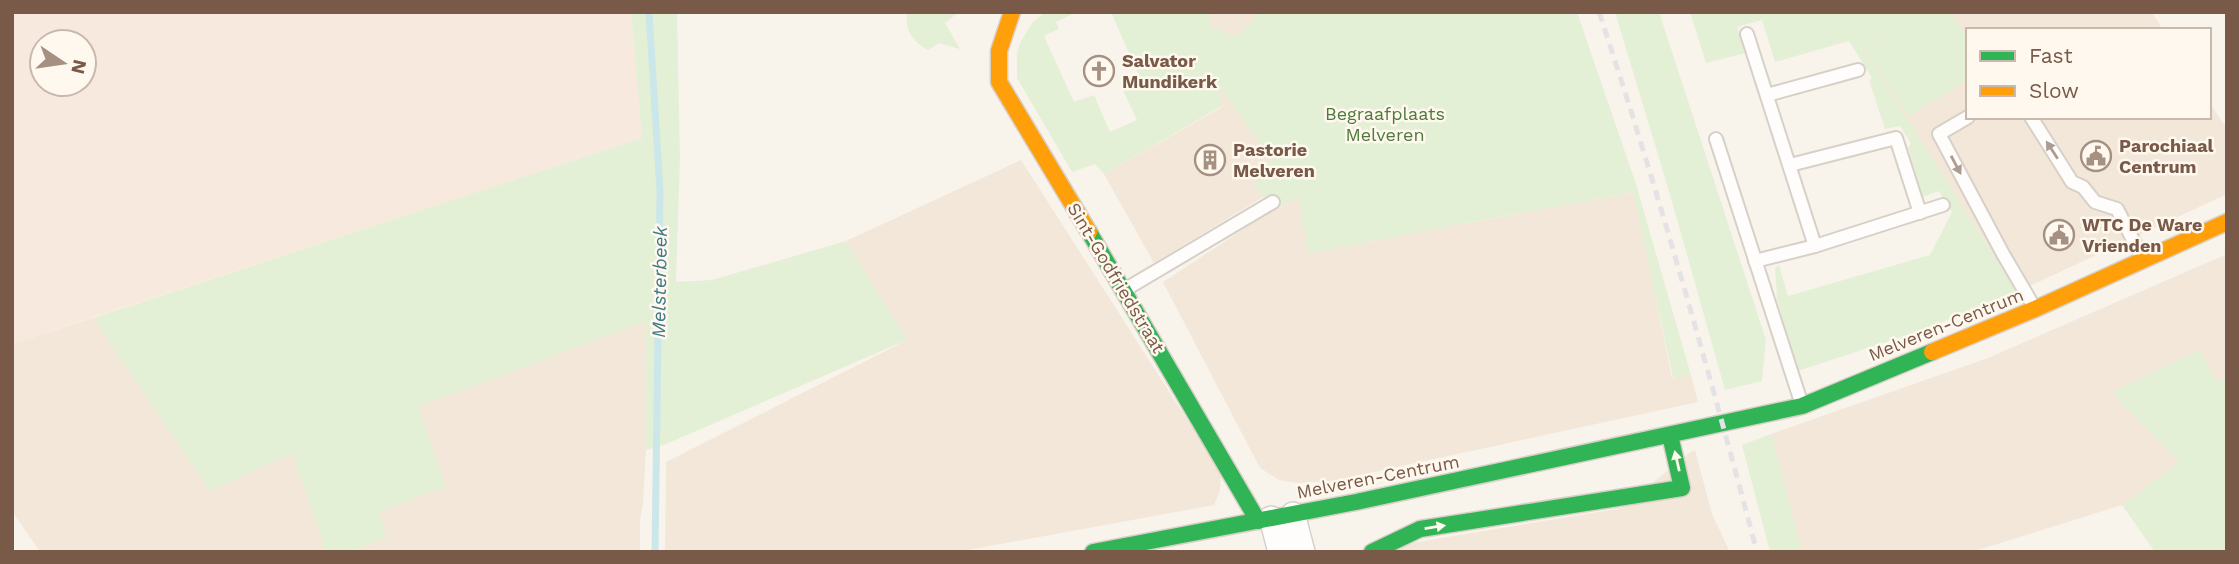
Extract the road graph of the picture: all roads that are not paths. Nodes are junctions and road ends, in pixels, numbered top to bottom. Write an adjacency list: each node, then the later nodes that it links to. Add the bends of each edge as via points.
1 (990, 12): 3 (street)
2 (1026, 12): 3 (street)
3 (1008, 21): 18 (main road, Sint-Godfriedstraat, via 999,51 999,82)
4 (1747, 34): 6 (lane)
5 (1858, 70): 6 (lane)
6 (1767, 95): 10 (lane)
7 (1966, 118): 19 (lane, one-way to 19, via 1939,134)
8 (2032, 119): 16 (lane, one-way to 8, via 2117,209 2095,202 2073,182)
9 (1716, 139): 17 (lane)
10 (1790, 165): 13 (lane, via 1896,138); 15 (lane)
11 (1273, 201): 18 (lane)
12 (1943, 205): 13 (lane)
13 (1920, 212): 15 (lane)
14 (2227, 222): 16 (main road, Melveren-Centrum)
15 (1815, 246): 17 (lane)
16 (2143, 260): 19 (main road, Melveren-Centrum)
17 (1755, 261): 20 (lane)
18 (1124, 290): 22 (main road, Sint-Godfriedstraat)
19 (2035, 309): 20 (main road, Melveren-Centrum)
20 (1802, 406): 21 (main road, Melveren-Centrum)
21 (1670, 435): 22 (main road, Melveren-Centrum); 26 (main road, one-way to 21, via 1420,529 1682,488)
22 (1274, 517): 23 (main road, Melveren-Centrum); 24 (street); 25 (street)
23 (1093, 552)
24 (1280, 552)
25 (1303, 552)
26 (1372, 552)

